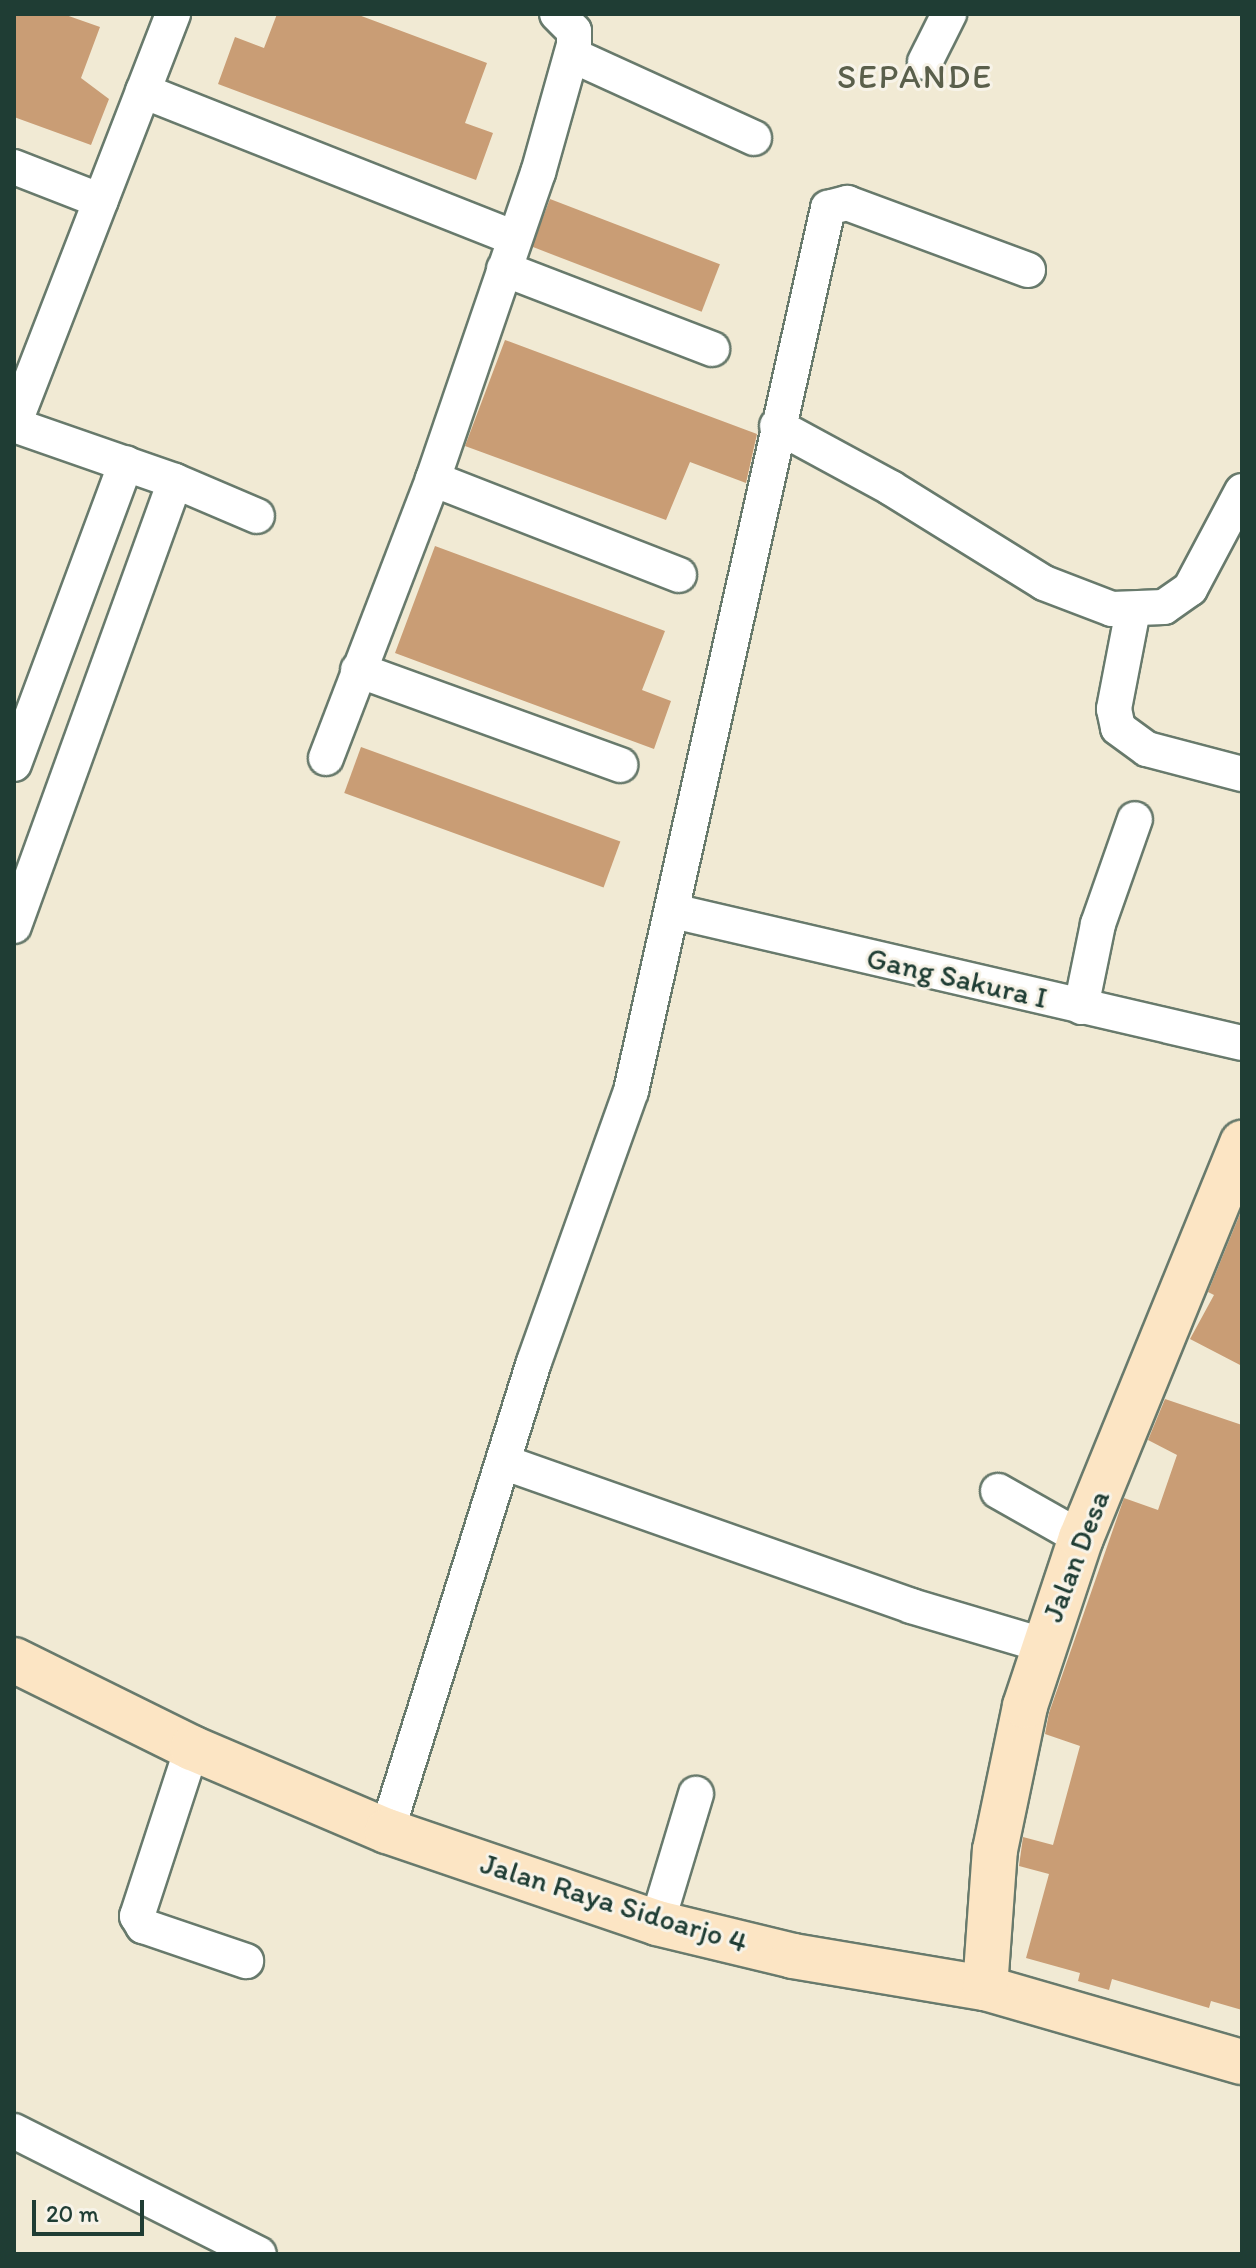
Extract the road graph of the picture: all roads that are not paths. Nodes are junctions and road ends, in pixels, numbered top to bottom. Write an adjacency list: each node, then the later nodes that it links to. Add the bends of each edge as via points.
1 (173, 14): 6 (street)
2 (557, 14): 4 (street, via 574,31)
3 (949, 14): 5 (street)
4 (572, 55): 7 (street); 10 (street)
5 (925, 62)
6 (143, 91): 9 (street); 10 (street)
7 (754, 138)
8 (14, 167): 9 (street)
9 (101, 201): 13 (street)
10 (508, 253): 12 (street); 16 (street)
11 (1028, 270): 14 (street, via 847,203 834,203 826,216)
12 (712, 349)
13 (14, 425): 15 (street)
14 (777, 426): 21 (street, via 1071,597); 28 (street)
15 (126, 463): 17 (street); 24 (street)
16 (433, 479): 20 (street); 22 (street)
17 (175, 481): 19 (street); 29 (street)
18 (1242, 491): 21 (street, via 1190,589 1164,607)
19 (257, 516)
20 (679, 575)
21 (1133, 610): 26 (street, via 1114,709 1118,728 1147,749)
22 (358, 670): 23 (street); 25 (street)
23 (326, 758)
24 (14, 764)
25 (620, 765)
26 (1242, 774)
27 (1135, 819): 30 (street, via 1098,924)
28 (673, 911): 30 (street, Gang Sakura I); 33 (street, via 631,1091)
29 (14, 926)
30 (1081, 1007): 31 (street, Gang Sakura I)
31 (1240, 1042)
32 (1240, 1156): 35 (street, Jalan Desa)
33 (503, 1462): 36 (street); 40 (street)
34 (1003, 1494): 35 (street)
35 (1067, 1529): 36 (street, Jalan Desa)
36 (1043, 1645): 43 (street, Jalan Desa, via 1015,1744 995,1850)
37 (14, 1660): 38 (street, Jalan Raya Sidoarjo 4)
38 (192, 1748): 40 (street, Jalan Raya Sidoarjo 4); 42 (street, via 137,1916 143,1926)
39 (696, 1794): 41 (street)
40 (387, 1831): 41 (street, Jalan Raya Sidoarjo 4)
41 (657, 1923): 43 (street, Jalan Raya Sidoarjo 4, via 911,1979)
42 (246, 1961)
43 (979, 1988): 44 (street, Jalan Raya Sidoarjo 4)
44 (1242, 2062)
45 (14, 2131): 46 (street)
46 (259, 2254)

